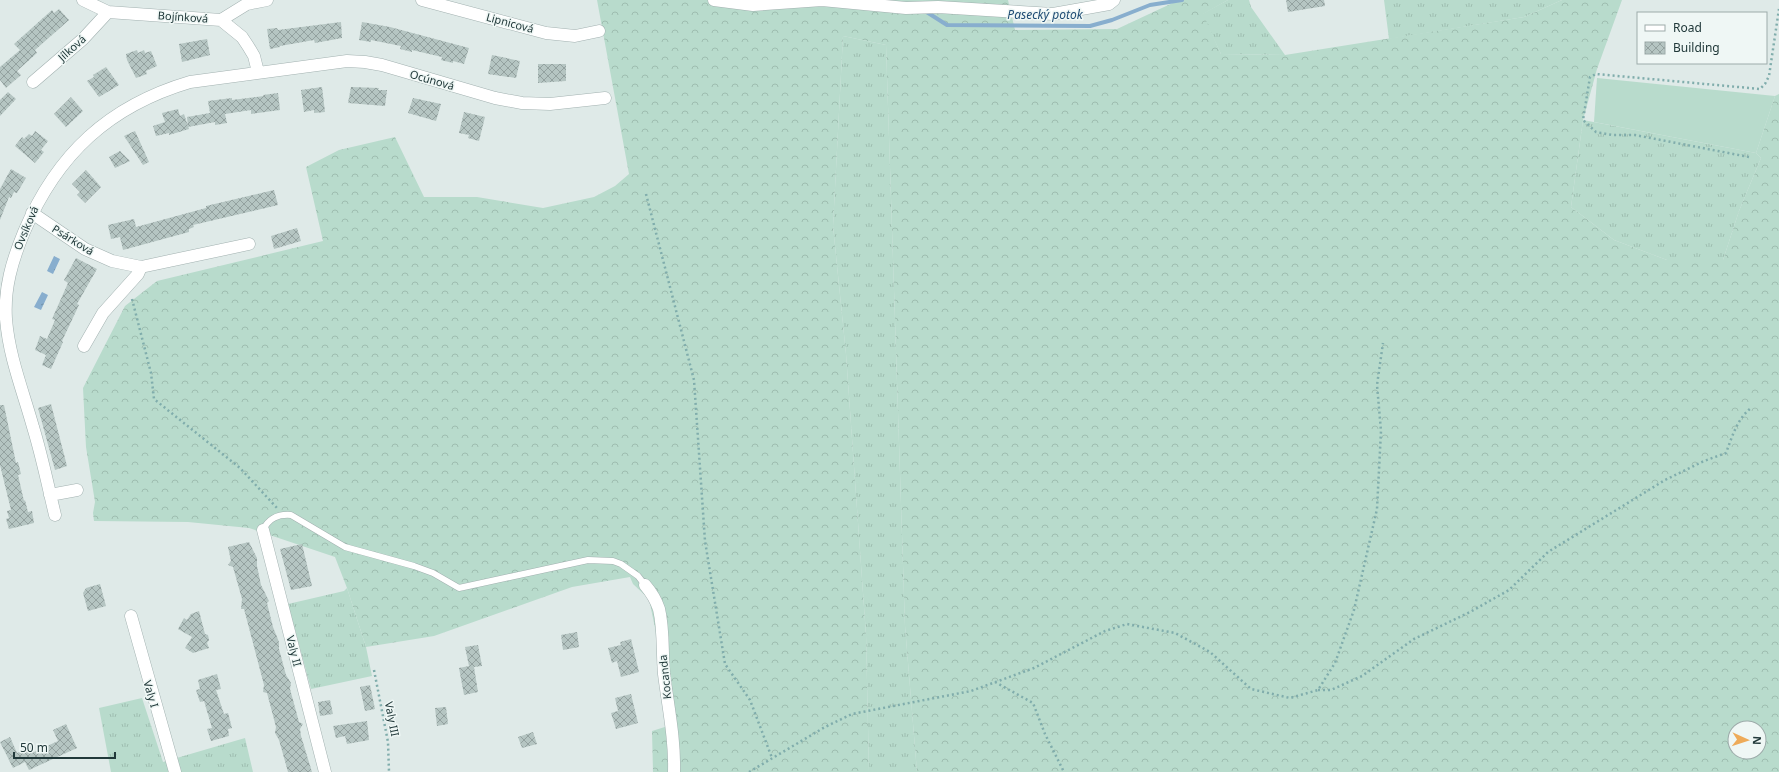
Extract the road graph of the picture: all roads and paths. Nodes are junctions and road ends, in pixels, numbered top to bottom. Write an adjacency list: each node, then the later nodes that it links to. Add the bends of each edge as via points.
1 (83, 0): 7 (street, Bojínková)
2 (267, 0): 8 (street, via 247,4)
3 (422, 0): 9 (street, Lipnicová, via 546,33 575,36)
4 (714, 0): 5 (street, via 753,5 822,0 906,8 938,7 1053,14 1108,4)
5 (1114, 0)
6 (1779, 9): 13 (path, via 1769,76 1766,84 1760,89 1596,74 1590,77 1583,120 1596,132 1649,137)
7 (108, 12): 8 (street, Bojínková); 11 (street, Jílková, via 83,39)
8 (221, 20): 10 (street, Bojínková, via 245,42 254,56)
9 (598, 31)
10 (258, 72): 12 (street, Ocúnová, via 347,61 365,62 522,103 550,104); 15 (street, Ovsíková, via 167,88 122,112 81,142 53,176)
11 (33, 82)
12 (605, 98)
13 (1749, 157)
14 (646, 194): 32 (path, via 694,380 705,541 725,664 750,700)
15 (32, 213): 17 (street, Psárková, via 85,249 112,261); 23 (street, Ovsíková, via 12,262 5,299 6,318 11,355 34,428)
16 (249, 244): 17 (street, Psárková)
17 (141, 267): 18 (street)
18 (129, 284): 20 (street, via 103,313); 24 (path, via 151,373 154,399 240,468)
19 (1383, 343): 31 (path, via 1377,385 1381,431 1377,509 1354,610 1335,663)
20 (84, 346)
21 (1751, 408): 31 (path, via 1744,414 1726,453 1664,480 1548,552 1509,590 1414,639 1362,676 1331,690)
22 (77, 490): 23 (street)
23 (50, 495): 25 (street, Ovsíková)
24 (283, 514): 26 (lane, via 267,523); 27 (lane, via 291,515 345,547 414,566 459,588 588,560 613,561 621,564 638,576)
25 (55, 515)
26 (263, 530): 34 (street, Valy II)
27 (645, 585): 36 (street, Kocanda, via 658,607 661,622)
28 (131, 616): 33 (street, Valy I)
29 (374, 670): 35 (path, Valy III, via 388,742)
30 (995, 682): 31 (path, via 1034,668 1105,631 1127,624 1175,633 1210,652 1251,689 1290,698); 32 (path, via 971,691 852,714); 38 (path, via 1033,702)
31 (1318, 690)
32 (772, 758): 37 (path)
33 (175, 772)
34 (325, 772)
35 (389, 772)
36 (674, 772)
37 (749, 772)
38 (1064, 772)

